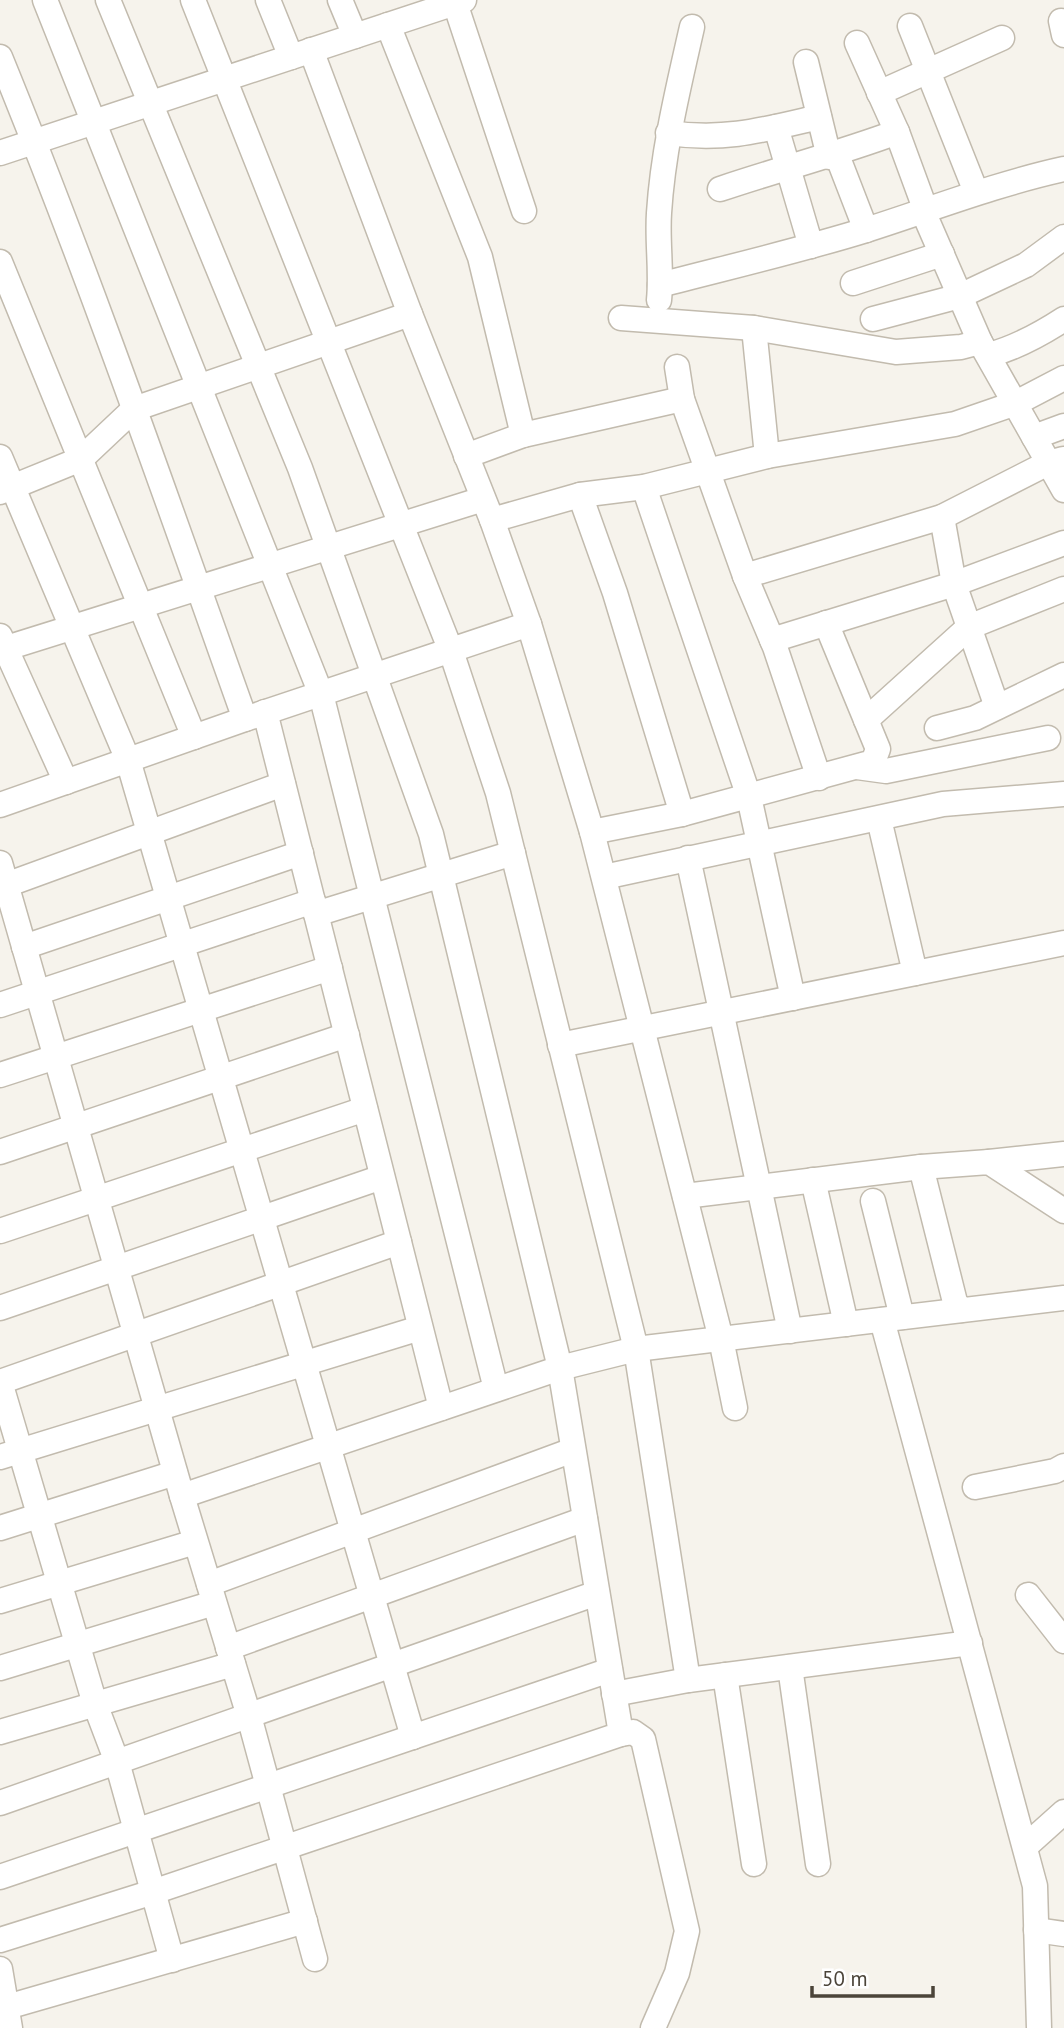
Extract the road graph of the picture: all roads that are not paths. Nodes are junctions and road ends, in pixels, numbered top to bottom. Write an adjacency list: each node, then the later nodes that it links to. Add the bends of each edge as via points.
1 (45, 0): 21 (street)
2 (108, 0): 19 (street)
3 (193, 0): 17 (street)
4 (268, 0): 13 (street)
5 (340, 0): 10 (street)
6 (459, 1): 7 (street); 32 (street)
7 (401, 14): 10 (street); 58 (street, via 480,257)
8 (910, 26): 16 (street)
9 (692, 27): 24 (street)
10 (355, 36): 13 (street)
11 (1002, 38): 16 (street)
12 (857, 43): 18 (street)
13 (301, 53): 17 (street); 42 (street)
14 (0, 57): 25 (street)
15 (806, 61): 20 (street)
16 (928, 71): 18 (street); 31 (street)
17 (224, 79): 19 (street); 48 (street)
18 (879, 93): 23 (street)
19 (150, 103): 21 (street); 50 (street)
20 (819, 117): 22 (street); 27 (street)
21 (95, 121): 25 (street); 53 (street)
22 (776, 127): 24 (street, via 747,135); 28 (street)
23 (897, 132): 27 (street); 33 (street)
24 (668, 133): 40 (street, via 659,215)
25 (34, 141): 26 (street); 56 (street)
26 (0, 153)
27 (833, 155): 28 (street); 34 (street)
28 (788, 166): 30 (street); 36 (street)
29 (1064, 169): 31 (street)
30 (720, 189)
31 (976, 192): 33 (street)
32 (524, 211)
33 (926, 211): 34 (street); 37 (street)
34 (866, 230): 36 (street)
35 (1064, 237): 41 (street, via 1026,265)
36 (811, 246): 40 (street)
37 (942, 254): 39 (street); 41 (street)
38 (0, 262): 63 (street)
39 (853, 283)
40 (660, 285): 46 (street)
41 (960, 296): 44 (street); 49 (street)
42 (410, 314): 48 (street); 60 (street)
43 (621, 318): 46 (street)
44 (873, 319)
45 (1064, 319): 49 (street, via 1000,352)
46 (656, 321): 47 (street)
47 (754, 328): 49 (street, via 896,352); 61 (street)
48 (328, 341): 50 (street); 72 (street)
49 (985, 348): 55 (street)
50 (258, 365): 53 (street); 74 (street)
51 (677, 367): 54 (street)
52 (1064, 378): 55 (street)
53 (200, 386): 56 (street); 75 (street)
54 (682, 399): 58 (street); 65 (street)
55 (1016, 403): 59 (street); 61 (street, via 955,424)
56 (134, 409): 63 (street); 79 (street)
57 (1064, 426): 59 (street)
58 (523, 435): 60 (street)
59 (1034, 437): 64 (street)
60 (466, 456): 70 (street)
61 (766, 456): 65 (street)
62 (0, 457): 67 (street)
63 (81, 459): 67 (street); 80 (street)
64 (1056, 461): 68 (street); 71 (street)
65 (708, 470): 66 (street); 76 (street)
66 (644, 487): 69 (street); 103 (street)
67 (6, 489): 84 (street)
68 (1064, 489)
69 (580, 495): 70 (street); 105 (street)
70 (488, 510): 72 (street); 82 (street)
71 (942, 517): 76 (street); 77 (street)
72 (402, 527): 74 (street); 87 (street)
73 (1064, 543): 77 (street)
74 (329, 549): 75 (street); 89 (street)
75 (272, 566): 79 (street); 90 (street)
76 (745, 576): 85 (street)
77 (954, 584): 81 (street); 83 (street)
78 (1064, 589): 83 (street)
79 (199, 590): 80 (street); 92 (street)
80 (141, 607): 84 (street); 95 (street)
81 (826, 623): 85 (street); 93 (street)
82 (529, 625): 87 (street); 107 (street)
83 (969, 627): 91 (street); 93 (street)
84 (73, 628): 86 (street); 97 (street)
85 (772, 640): 99 (street)
86 (2, 645): 100 (street)
87 (451, 650): 89 (street); 111 (street)
88 (1064, 675): 91 (street)
89 (375, 676): 90 (street); 114 (street, via 431,834)
90 (321, 694): 92 (street); 116 (street)
91 (997, 707): 94 (street)
92 (255, 715): 95 (street); 101 (street)
93 (866, 720): 98 (street, via 878,749 873,762)
94 (937, 728)
95 (194, 737): 97 (street)
96 (1048, 738): 98 (street, via 886,771)
97 (128, 760): 100 (street); 108 (street)
98 (858, 767): 99 (street)
99 (819, 778): 103 (street)
100 (66, 782): 104 (street)
101 (283, 785): 108 (street); 110 (street)
102 (1064, 794): 106 (street, via 943,804)
103 (749, 797): 105 (street); 109 (street)
104 (0, 805)
105 (682, 814): 107 (street)
106 (879, 819): 109 (street); 124 (street)
107 (592, 832): 115 (street)
108 (150, 833): 113 (street); 117 (street)
109 (760, 845): 112 (street); 126 (street)
110 (300, 853): 117 (street); 118 (street)
111 (513, 853): 114 (street); 132 (street)
112 (688, 858): 115 (street); 129 (street)
113 (3, 874): 119 (street)
114 (441, 876): 116 (street); 166 (street)
115 (604, 877): 130 (street)
116 (373, 897): 118 (street); 168 (street)
117 (168, 898): 121 (street); 122 (street)
118 (314, 907): 121 (street); 123 (street)
119 (9, 926): 122 (street)
120 (1064, 943): 124 (street)
121 (182, 944): 125 (street); 128 (street)
122 (24, 947): 125 (street)
123 (330, 968): 128 (street); 131 (street)
124 (915, 973): 126 (street)
125 (37, 993): 127 (street); 133 (street)
126 (793, 998): 129 (street)
127 (0, 1005)
128 (201, 1010): 133 (street); 135 (street)
129 (722, 1012): 130 (street); 145 (street)
130 (642, 1028): 132 (street); 146 (street)
131 (346, 1035): 135 (street); 136 (street)
132 (560, 1045): 164 (street)
133 (56, 1057): 134 (street); 137 (street)
134 (0, 1075)
135 (221, 1077): 137 (street); 138 (street)
136 (365, 1109): 138 (street); 143 (street)
137 (76, 1126): 139 (street); 147 (street)
138 (242, 1150): 147 (street); 150 (street)
139 (0, 1152)
140 (1064, 1154): 141 (street)
141 (989, 1162): 142 (street); 149 (street)
142 (921, 1167): 144 (street); 157 (street, via 955,1302)
143 (382, 1177): 150 (street); 152 (street)
144 (813, 1181): 145 (street); 159 (street)
145 (760, 1187): 146 (street); 161 (street)
146 (685, 1196): 163 (street)
147 (96, 1199): 151 (street); 153 (street)
148 (873, 1201): 158 (street)
149 (1064, 1211)
150 (262, 1218): 153 (street); 154 (street)
151 (0, 1231)
152 (399, 1242): 154 (street); 160 (street)
153 (116, 1269): 156 (street); 162 (street)
154 (281, 1284): 162 (street); 165 (street)
155 (1064, 1298): 157 (street)
156 (0, 1308)
157 (961, 1310): 158 (street)
158 (892, 1319): 159 (street); 190 (street)
159 (846, 1324): 161 (street)
160 (420, 1328): 165 (street); 169 (street)
161 (790, 1331): 163 (street)
162 (135, 1334): 167 (street); 171 (street)
163 (721, 1339): 164 (street); 170 (street)
164 (636, 1349): 166 (street); 197 (street)
165 (304, 1363): 171 (street); 172 (street)
166 (560, 1368): 168 (street); 173 (street)
167 (0, 1382): 174 (street)
168 (496, 1389): 169 (street)
169 (441, 1408): 172 (street)
170 (735, 1408)
171 (157, 1409): 174 (street); 176 (street)
172 (328, 1447): 176 (street); 181 (street)
173 (573, 1450): 179 (street); 181 (street)
174 (10, 1454): 178 (street)
175 (1064, 1466): 177 (street)
176 (178, 1485): 178 (street); 182 (street)
177 (975, 1487)
178 (40, 1516): 180 (street); 183 (street)
179 (585, 1519): 185 (street); 187 (street)
180 (0, 1528)
181 (353, 1531): 184 (street); 187 (street)
182 (195, 1542): 183 (street); 184 (street)
183 (60, 1583): 188 (street); 191 (street)
184 (211, 1593): 191 (street); 192 (street)
185 (597, 1593): 193 (street); 198 (street)
186 (1028, 1595): 189 (street)
187 (372, 1596): 192 (street); 193 (street)
188 (0, 1601)
189 (1064, 1641)
190 (970, 1643): 194 (street); 209 (street)
191 (78, 1645): 195 (street); 199 (street)
192 (231, 1656): 199 (street); 200 (street)
193 (392, 1665): 200 (street); 203 (street)
194 (790, 1667): 196 (street); 212 (street)
195 (0, 1668)
196 (725, 1675): 197 (street); 211 (street)
197 (688, 1680): 198 (street)
198 (612, 1682): 202 (street); 203 (street)
199 (95, 1704): 201 (street); 204 (street)
200 (249, 1716): 204 (street); 205 (street)
201 (0, 1732)
202 (621, 1734): 210 (street); 223 (street, via 634,1732 643,1739 687,1931 677,1973)
203 (412, 1737): 205 (street)
204 (117, 1762): 206 (street); 208 (street)
205 (268, 1786): 208 (street); 210 (street)
206 (0, 1803)
207 (1064, 1812): 209 (street)
208 (136, 1831): 213 (street); 214 (street)
209 (1026, 1846): 216 (street, via 1035,1885)
210 (285, 1848): 214 (street); 215 (street)
211 (754, 1864)
212 (818, 1864)
213 (0, 1877)
214 (153, 1892): 218 (street); 220 (street)
215 (305, 1921): 219 (street); 220 (street)
216 (1036, 1930): 217 (street); 224 (street)
217 (1064, 1934)
218 (0, 1940)
219 (315, 1959)
220 (172, 1961): 222 (street)
221 (0, 1969): 222 (street)
222 (9, 2017)
223 (653, 2028)
224 (1038, 2028)

